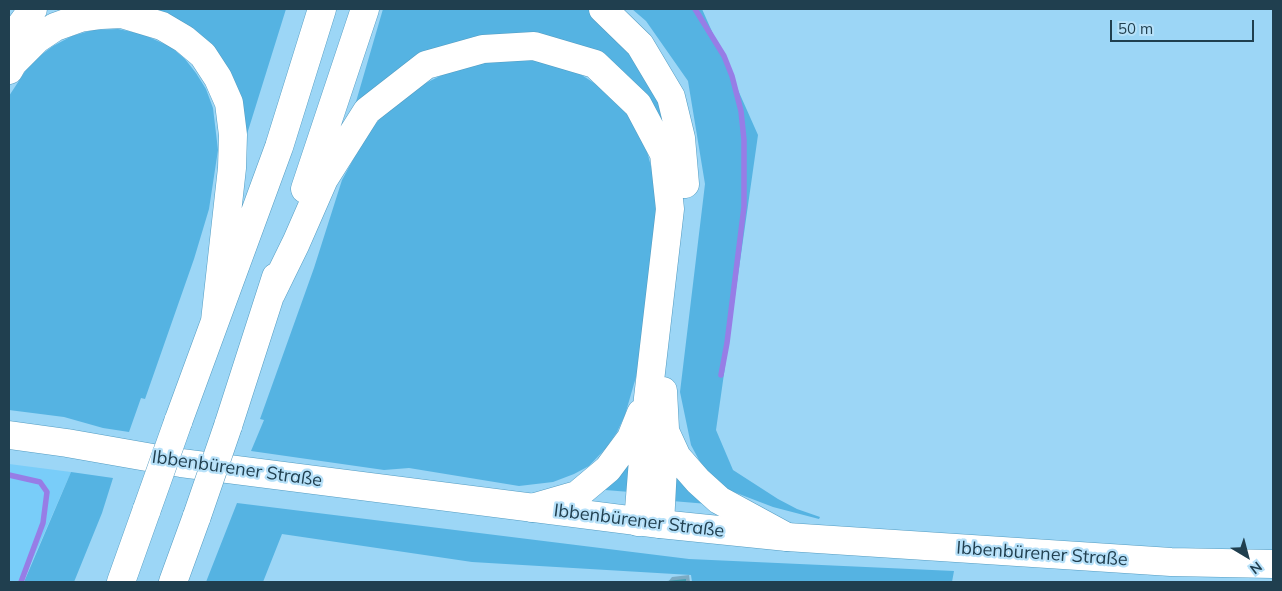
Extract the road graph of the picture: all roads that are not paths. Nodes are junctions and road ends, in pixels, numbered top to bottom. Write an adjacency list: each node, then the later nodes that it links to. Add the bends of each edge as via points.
1 (33, 9): 5 (main road)
2 (322, 9): 8 (main road, via 278,147)
3 (365, 9): 7 (main road)
4 (603, 9): 10 (main road, via 640,45 671,97 681,138 685,184 662,388)
5 (9, 41)
6 (9, 70): 8 (main road, via 37,39 55,27 101,15 122,14 162,26 203,55 229,102 233,135)
7 (271, 294): 9 (main road, via 324,180 367,111 426,65 483,49 534,46 595,64 638,105 664,154 670,209); 17 (main road, bridge)
8 (215, 321): 16 (main road, bridge)
9 (648, 398): 12 (main road, via 631,438 608,468 577,495); 13 (main road)
10 (665, 429): 13 (main road); 14 (main road, via 676,456 712,494)
11 (9, 435): 12 (main road, Ibbenbürener Straße, via 181,463)
12 (532, 508): 13 (main road, Ibbenbürener Straße)
13 (649, 523): 14 (main road, Ibbenbürener Straße)
14 (787, 537): 15 (main road, Ibbenbürener Straße, via 1171,562)
15 (1273, 564)
16 (121, 582)
17 (173, 582)

